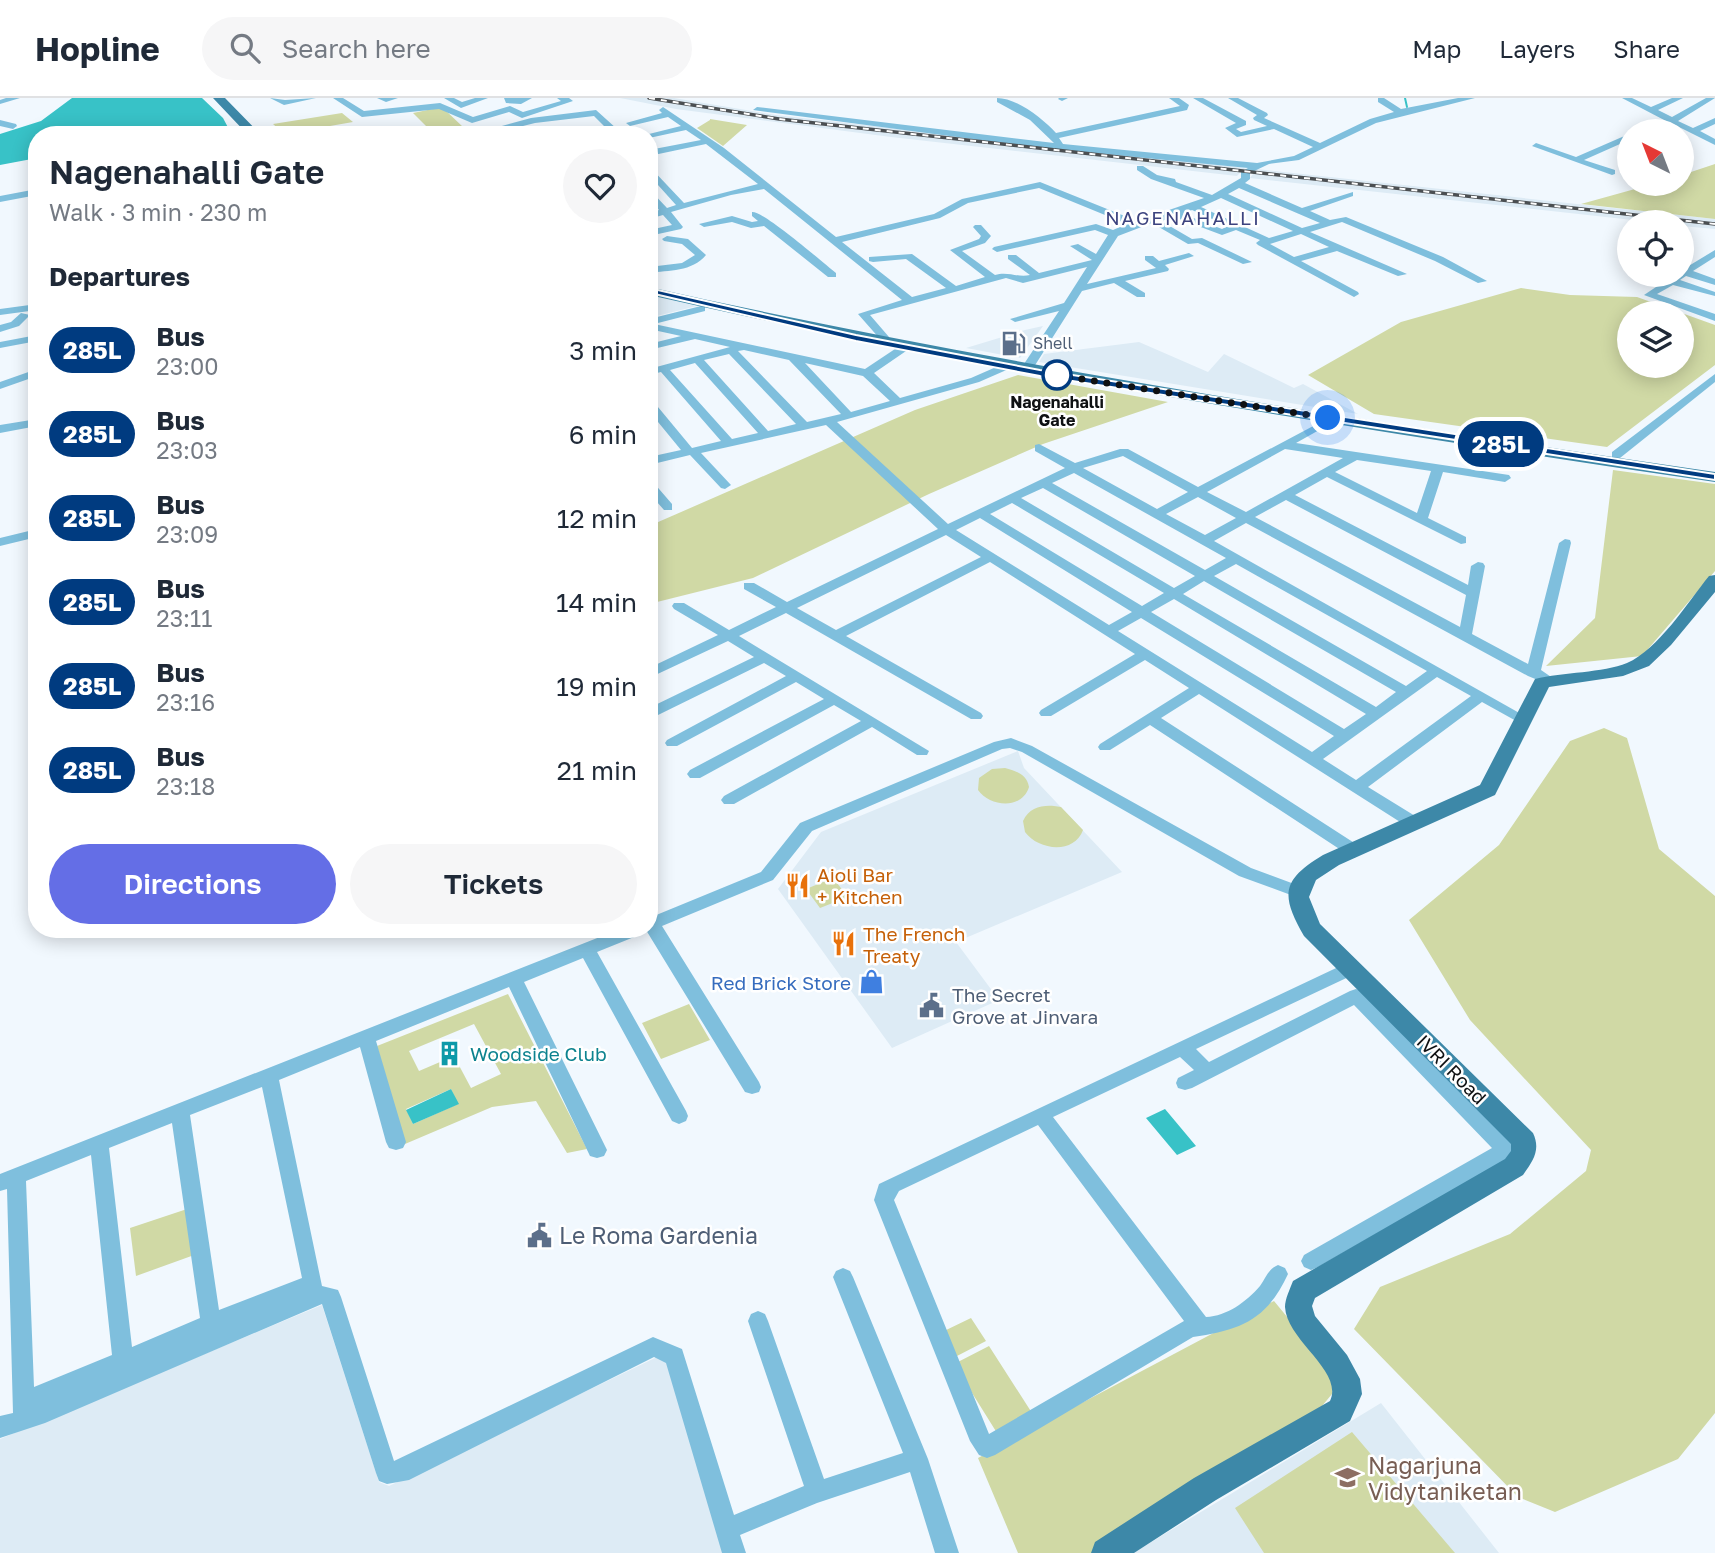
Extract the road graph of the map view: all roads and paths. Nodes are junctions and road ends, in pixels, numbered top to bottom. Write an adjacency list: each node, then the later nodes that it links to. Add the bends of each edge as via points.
1 (17, 98): 24 (street)
2 (219, 98): 34 (main road)
3 (232, 98): 35 (main road)
4 (274, 98): 5 (street, via 285,103)
5 (312, 98)
6 (337, 98): 12 (street, via 362,114 439,106 472,120 510,109 522,115 569,101)
7 (381, 98): 8 (street)
8 (394, 98)
9 (484, 98): 20 (street)
10 (504, 98): 11 (street, via 517,103); 20 (street)
11 (528, 98)
12 (561, 98)
13 (1173, 98): 43 (street, via 1184,108)
14 (1197, 98): 39 (street, via 1243,122 1229,128 1240,135)
15 (1232, 98): 39 (street, via 1264,115 1257,118)
16 (1471, 98): 27 (street)
17 (1626, 98): 23 (street)
18 (1679, 98): 26 (street)
19 (1712, 98): 29 (street)
20 (456, 100)
21 (1000, 100): 43 (street, via 1020,108)
22 (1381, 100): 27 (street)
23 (1642, 100): 26 (street)
24 (0, 102)
25 (757, 110): 49 (street)
26 (1652, 110): 28 (street)
27 (1401, 113): 48 (street)
28 (1670, 119)
29 (1677, 119)
30 (1715, 121): 40 (street)
31 (0, 123): 33 (street)
32 (630, 123): 38 (street, via 667,112)
33 (13, 126)
34 (246, 126)
35 (258, 126)
36 (529, 126): 37 (street, via 596,113)
37 (609, 126)
38 (689, 127): 42 (street); 44 (street)
39 (1276, 129): 48 (street)
40 (1694, 131)
41 (1694, 131): 45 (street)
42 (658, 133)
43 (1055, 136): 49 (street)
44 (708, 141): 50 (street); 57 (street)
45 (1715, 141)
46 (1617, 142): 51 (street)
47 (1540, 143): 51 (street)
48 (1317, 146): 52 (street, via 1296,158)
49 (1060, 147): 52 (street)
50 (658, 151)
51 (1582, 157): 54 (street)
52 (1256, 166): 56 (street)
53 (1140, 168): 59 (street)
54 (1616, 170)
55 (658, 179): 64 (street)
56 (1238, 184): 61 (street); 70 (street)
57 (763, 186): 64 (street); 67 (street)
58 (28, 194): 62 (street)
59 (1201, 194): 61 (street); 66 (street)
60 (1350, 194): 70 (street)
61 (1216, 196): 65 (street); 83 (street)
62 (0, 199)
63 (658, 202): 69 (street)
64 (682, 206): 69 (street)
65 (1191, 206): 72 (street); 80 (street)
66 (1161, 207)
67 (790, 208): 68 (street); 88 (street)
68 (779, 210)
69 (666, 211): 71 (street); 82 (street, via 678,227)
70 (1300, 212): 76 (street)
71 (658, 213)
72 (1173, 213): 75 (street); 79 (street)
73 (767, 218): 74 (street, via 755,214); 74 (street, via 751,225); 104 (street)
74 (732, 219): 77 (street)
75 (1153, 220): 78 (street); 85 (street)
76 (1327, 222): 83 (street); 109 (street, via 1347,220)
77 (704, 224)
78 (1135, 224): 84 (street); 88 (street, via 1040,185 965,201 937,216)
79 (1203, 225): 80 (street, via 1222,232); 85 (street)
80 (1237, 226): 87 (street)
81 (978, 227): 107 (street, via 986,236 982,241 955,250)
82 (658, 231)
83 (1304, 231): 87 (street); 90 (street)
84 (1114, 234): 91 (street, via 1096,227); 97 (street)
85 (1176, 234): 98 (street)
86 (667, 239): 102 (street, via 685,241 701,255 685,265)
87 (1269, 241): 96 (street, via 1261,243)
88 (833, 242): 120 (street)
89 (1075, 246): 97 (street)
90 (1338, 248): 96 (street); 103 (street)
91 (997, 249)
92 (1715, 253): 99 (street)
93 (1189, 256): 108 (street, via 1154,261 1164,269)
94 (1012, 257): 105 (street)
95 (873, 259): 115 (street, via 908,257)
96 (1293, 260): 117 (street)
97 (1097, 261): 105 (street); 114 (street)
98 (1247, 262)
99 (1700, 262): 100 (street); 101 (street)
100 (1694, 266)
101 (1715, 267)
102 (658, 269)
103 (1402, 274)
104 (832, 275)
105 (1037, 276): 107 (street)
106 (1694, 278): 110 (street)
107 (994, 279): 115 (street)
108 (1116, 280): 114 (street); 119 (street)
109 (1482, 281)
110 (1715, 282)
111 (1694, 284): 118 (street)
112 (658, 286): 131 (main road)
113 (1661, 287): 125 (street, via 1649,295)
114 (1081, 288): 121 (street)
115 (954, 289): 120 (street)
116 (658, 292): 136 (main road)
117 (1354, 294)
118 (1711, 294)
119 (1141, 295)
120 (910, 301): 131 (street, via 863,314)
121 (1070, 305): 126 (street); 141 (street)
122 (701, 309): 127 (street)
123 (2, 313): 124 (street)
124 (27, 314): 129 (street)
125 (1715, 318)
126 (1015, 319)
127 (658, 321)
128 (658, 326): 130 (street)
129 (0, 329)
130 (696, 336): 134 (street); 135 (street)
131 (884, 337): 140 (main road)
132 (28, 340): 133 (street)
133 (0, 345)
134 (658, 346)
135 (746, 346): 137 (street); 138 (street)
136 (905, 347): 140 (main road); 144 (street)
137 (731, 350): 139 (street); 153 (street)
138 (793, 356): 144 (street); 150 (street)
139 (697, 359): 142 (street); 156 (street)
140 (1009, 364): 141 (main road); 148 (street, via 975,380)
141 (1028, 367): 161 (main road); 168 (main road)
142 (663, 368): 143 (street); 157 (street)
143 (658, 369)
144 (867, 373): 148 (street)
145 (28, 375): 147 (street)
146 (1715, 377): 161 (street)
147 (0, 386)
148 (898, 402): 150 (street)
149 (658, 414): 160 (street)
150 (849, 416): 151 (street)
151 (829, 421): 153 (street); 181 (street)
152 (28, 424): 155 (street)
153 (804, 426): 156 (street)
154 (1317, 427): 158 (street)
155 (0, 429)
156 (766, 435): 157 (street)
157 (729, 443): 160 (street)
158 (1283, 445): 162 (street); 172 (street)
159 (1039, 448): 164 (street)
160 (691, 452): 163 (street); 171 (street)
161 (1616, 455): 166 (main road)
162 (1355, 456): 165 (street); 167 (street)
163 (658, 459)
164 (1074, 468): 170 (street); 172 (street, via 1124,452); 178 (street)
165 (1438, 468): 169 (street); 180 (street)
166 (1715, 470)
167 (1326, 472): 173 (street); 180 (street)
168 (1715, 477)
169 (1505, 478)
170 (1043, 483): 174 (street); 190 (street)
171 (725, 485)
172 (1197, 492): 178 (street); 179 (street)
173 (1286, 495): 179 (street); 194 (street)
174 (1012, 498): 177 (street); 193 (street)
175 (658, 499): 176 (street)
176 (668, 507)
177 (980, 513): 181 (street); 197 (street)
178 (1156, 514): 184 (street)
179 (1245, 518): 184 (street); 201 (street)
180 (1420, 520): 183 (street)
181 (946, 529): 187 (street); 196 (street)
182 (28, 535): 185 (street)
183 (1461, 540)
184 (1204, 541): 188 (street)
185 (0, 542)
186 (1565, 543): 207 (street)
187 (991, 557): 198 (street); 200 (street)
188 (1236, 558): 190 (street); 205 (street)
189 (1478, 566): 194 (street)
190 (1205, 576): 193 (street); 209 (street)
191 (1715, 580): 207 (main road, via 1649,657 1634,667)
192 (749, 586): 196 (street)
193 (1174, 593): 197 (street); 214 (street)
194 (1473, 593): 201 (street)
195 (678, 606): 199 (street)
196 (786, 607): 199 (street); 200 (street)
197 (1142, 612): 198 (street); 219 (street)
198 (1108, 631): 202 (street)
199 (728, 635): 203 (street); 204 (street)
200 (835, 635): 215 (street)
201 (1465, 636): 207 (street)
202 (1145, 654): 208 (street); 213 (street)
203 (764, 657): 206 (street); 212 (street)
204 (658, 670)
205 (1436, 671): 209 (street); 210 (street)
206 (797, 676): 211 (street); 220 (street)
207 (1541, 677): 217 (main road)
208 (1199, 688): 216 (street); 223 (street)
209 (1406, 692): 214 (street)
210 (1481, 695): 217 (street); 225 (street)
211 (835, 699): 218 (street); 224 (street)
212 (658, 710)
213 (1046, 713)
214 (1376, 713): 219 (street)
215 (976, 716)
216 (1150, 719): 221 (street); 228 (street)
217 (1523, 719): 227 (main road, via 1488,790)
218 (872, 721): 222 (street); 226 (street)
219 (1345, 736): 223 (street)
220 (672, 743)
221 (1105, 747)
222 (922, 751)
223 (1312, 759): 225 (street)
224 (695, 774)
225 (1357, 787): 227 (street)
226 (729, 800)
227 (1414, 823): 228 (main road)
228 (1353, 850): 229 (main road, via 1307,876)
229 (1299, 892): 230 (street, via 1234,866 1011,743 806,827 767,876); 234 (main road, IVRI Road, via 1302,913 1312,930)
230 (658, 921)
231 (616, 938): 233 (street)
232 (654, 938): 241 (street)
233 (587, 950): 235 (street); 244 (street)
234 (1351, 968): 237 (street); 249 (main road, IVRI Road, via 1524,1140 1525,1147 1514,1167)
235 (514, 979): 236 (street); 247 (street)
236 (366, 1037): 239 (street); 245 (street)
237 (1183, 1048): 238 (street); 243 (street)
238 (1207, 1072): 240 (street); 249 (street, via 1351,997 1362,1001 1506,1150)
239 (269, 1076): 242 (street); 254 (street, via 313,1283)
240 (1185, 1083)
241 (752, 1087)
242 (180, 1112): 246 (street); 254 (street)
243 (1041, 1115): 255 (street); 255 (street, via 892,1185 884,1199 981,1441 987,1447 993,1445)
244 (679, 1116)
245 (396, 1142)
246 (99, 1145): 248 (street); 256 (street)
247 (597, 1150)
248 (8, 1180): 257 (street)
249 (1387, 1229): 250 (street); 252 (main road, IVRI Road)
250 (1311, 1261)
251 (843, 1277): 259 (street)
252 (1300, 1295): 255 (street, via 1277,1278 1245,1312 1210,1327); 264 (main road, via 1301,1318 1346,1379 1344,1406)
253 (758, 1321): 260 (street)
254 (211, 1323): 256 (street)
255 (1199, 1325)
256 (123, 1361): 257 (street)
257 (24, 1411): 258 (street); 261 (street, via 321,1294 331,1297 387,1473 401,1472 653,1347 675,1356)
258 (0, 1427)
259 (916, 1459): 260 (street); 263 (street)
260 (817, 1492): 261 (street)
261 (727, 1529): 262 (street)
262 (734, 1553)
263 (947, 1553)
264 (1106, 1553)

